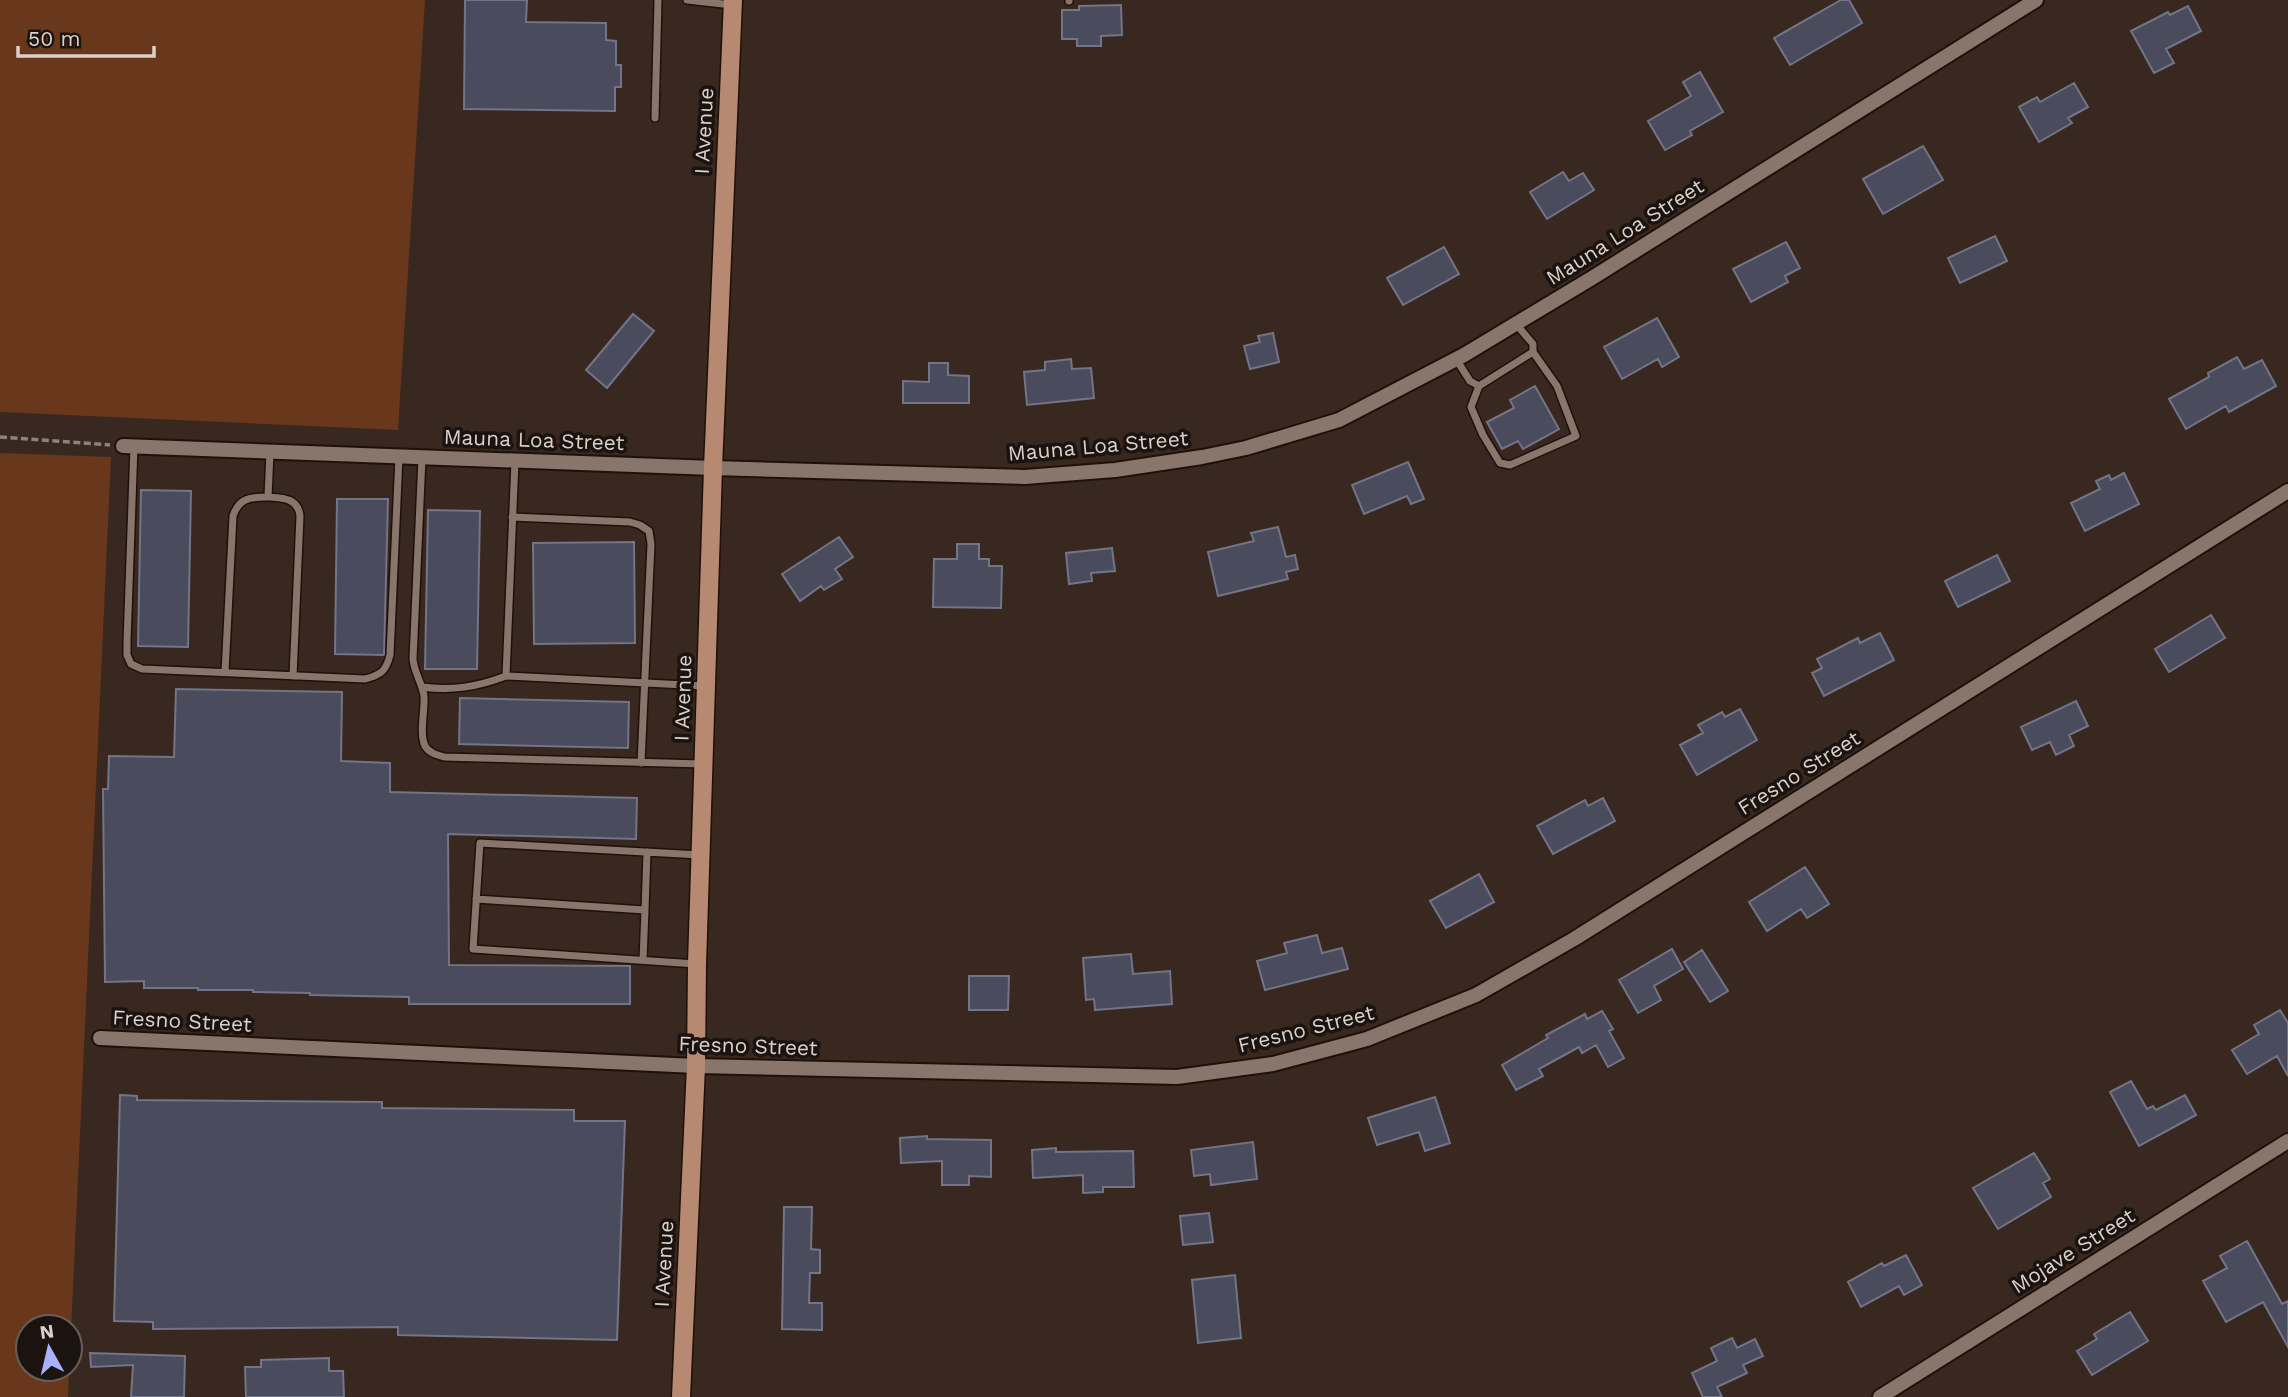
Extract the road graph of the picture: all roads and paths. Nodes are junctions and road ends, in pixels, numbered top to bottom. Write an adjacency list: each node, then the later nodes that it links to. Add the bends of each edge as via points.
1 (658, 0): 5 (lane)
2 (687, 0): 4 (lane)
3 (2036, 0): 6 (street, Mauna Loa Street)
4 (733, 3): 16 (main road, I Avenue)
5 (655, 118)
6 (1516, 324): 7 (lane, via 1533,344); 8 (street, Mauna Loa Street)
7 (1533, 352): 9 (lane); 9 (lane, via 1557,386 1576,436 1510,465 1500,463 1471,407)
8 (1456, 359): 9 (lane, via 1470,381); 16 (street, Mauna Loa Street, via 1339,420 1246,449 1115,470 1025,477)
9 (1479, 386)
10 (0, 437): 11 (path)
11 (128, 446): 12 (street, Mauna Loa Street); 20 (lane, via 127,655 131,664 142,668)
12 (270, 452): 13 (street, Mauna Loa Street); 18 (lane)
13 (399, 456): 14 (street, Mauna Loa Street); 21 (lane, via 387,668 365,679)
14 (422, 457): 15 (street, Mauna Loa Street); 25 (lane, via 413,659)
15 (515, 461): 16 (street, Mauna Loa Street); 19 (lane)
16 (713, 468): 24 (main road, I Avenue)
17 (2288, 491): 35 (street, Fresno Street, via 1574,939 1476,995 1367,1039 1273,1064 1177,1077)
18 (268, 497): 20 (lane, via 244,499 233,516); 21 (lane, via 285,498 299,508)
19 (512, 517): 22 (lane); 23 (lane, via 630,522 649,531)
20 (225, 672): 21 (lane)
21 (293, 676)
22 (506, 676): 23 (lane); 25 (lane, via 457,689)
23 (644, 683): 24 (lane); 26 (lane)
24 (706, 686): 27 (main road, I Avenue)
25 (422, 687): 26 (lane, via 424,738 433,754)
26 (641, 763): 27 (lane)
27 (703, 764): 29 (main road, I Avenue)
28 (646, 852): 29 (lane); 30 (lane, via 480,843); 31 (lane)
29 (700, 855): 33 (main road, I Avenue)
30 (476, 899): 31 (lane); 32 (lane, via 473,949)
31 (645, 910): 32 (lane)
32 (643, 960): 33 (lane)
33 (697, 964): 35 (main road, I Avenue)
34 (100, 1038): 35 (street, Fresno Street)
35 (696, 1066): 37 (main road, I Avenue)
36 (2288, 1141): 38 (street, Mojave Street)
37 (681, 1397)
38 (1880, 1397)

